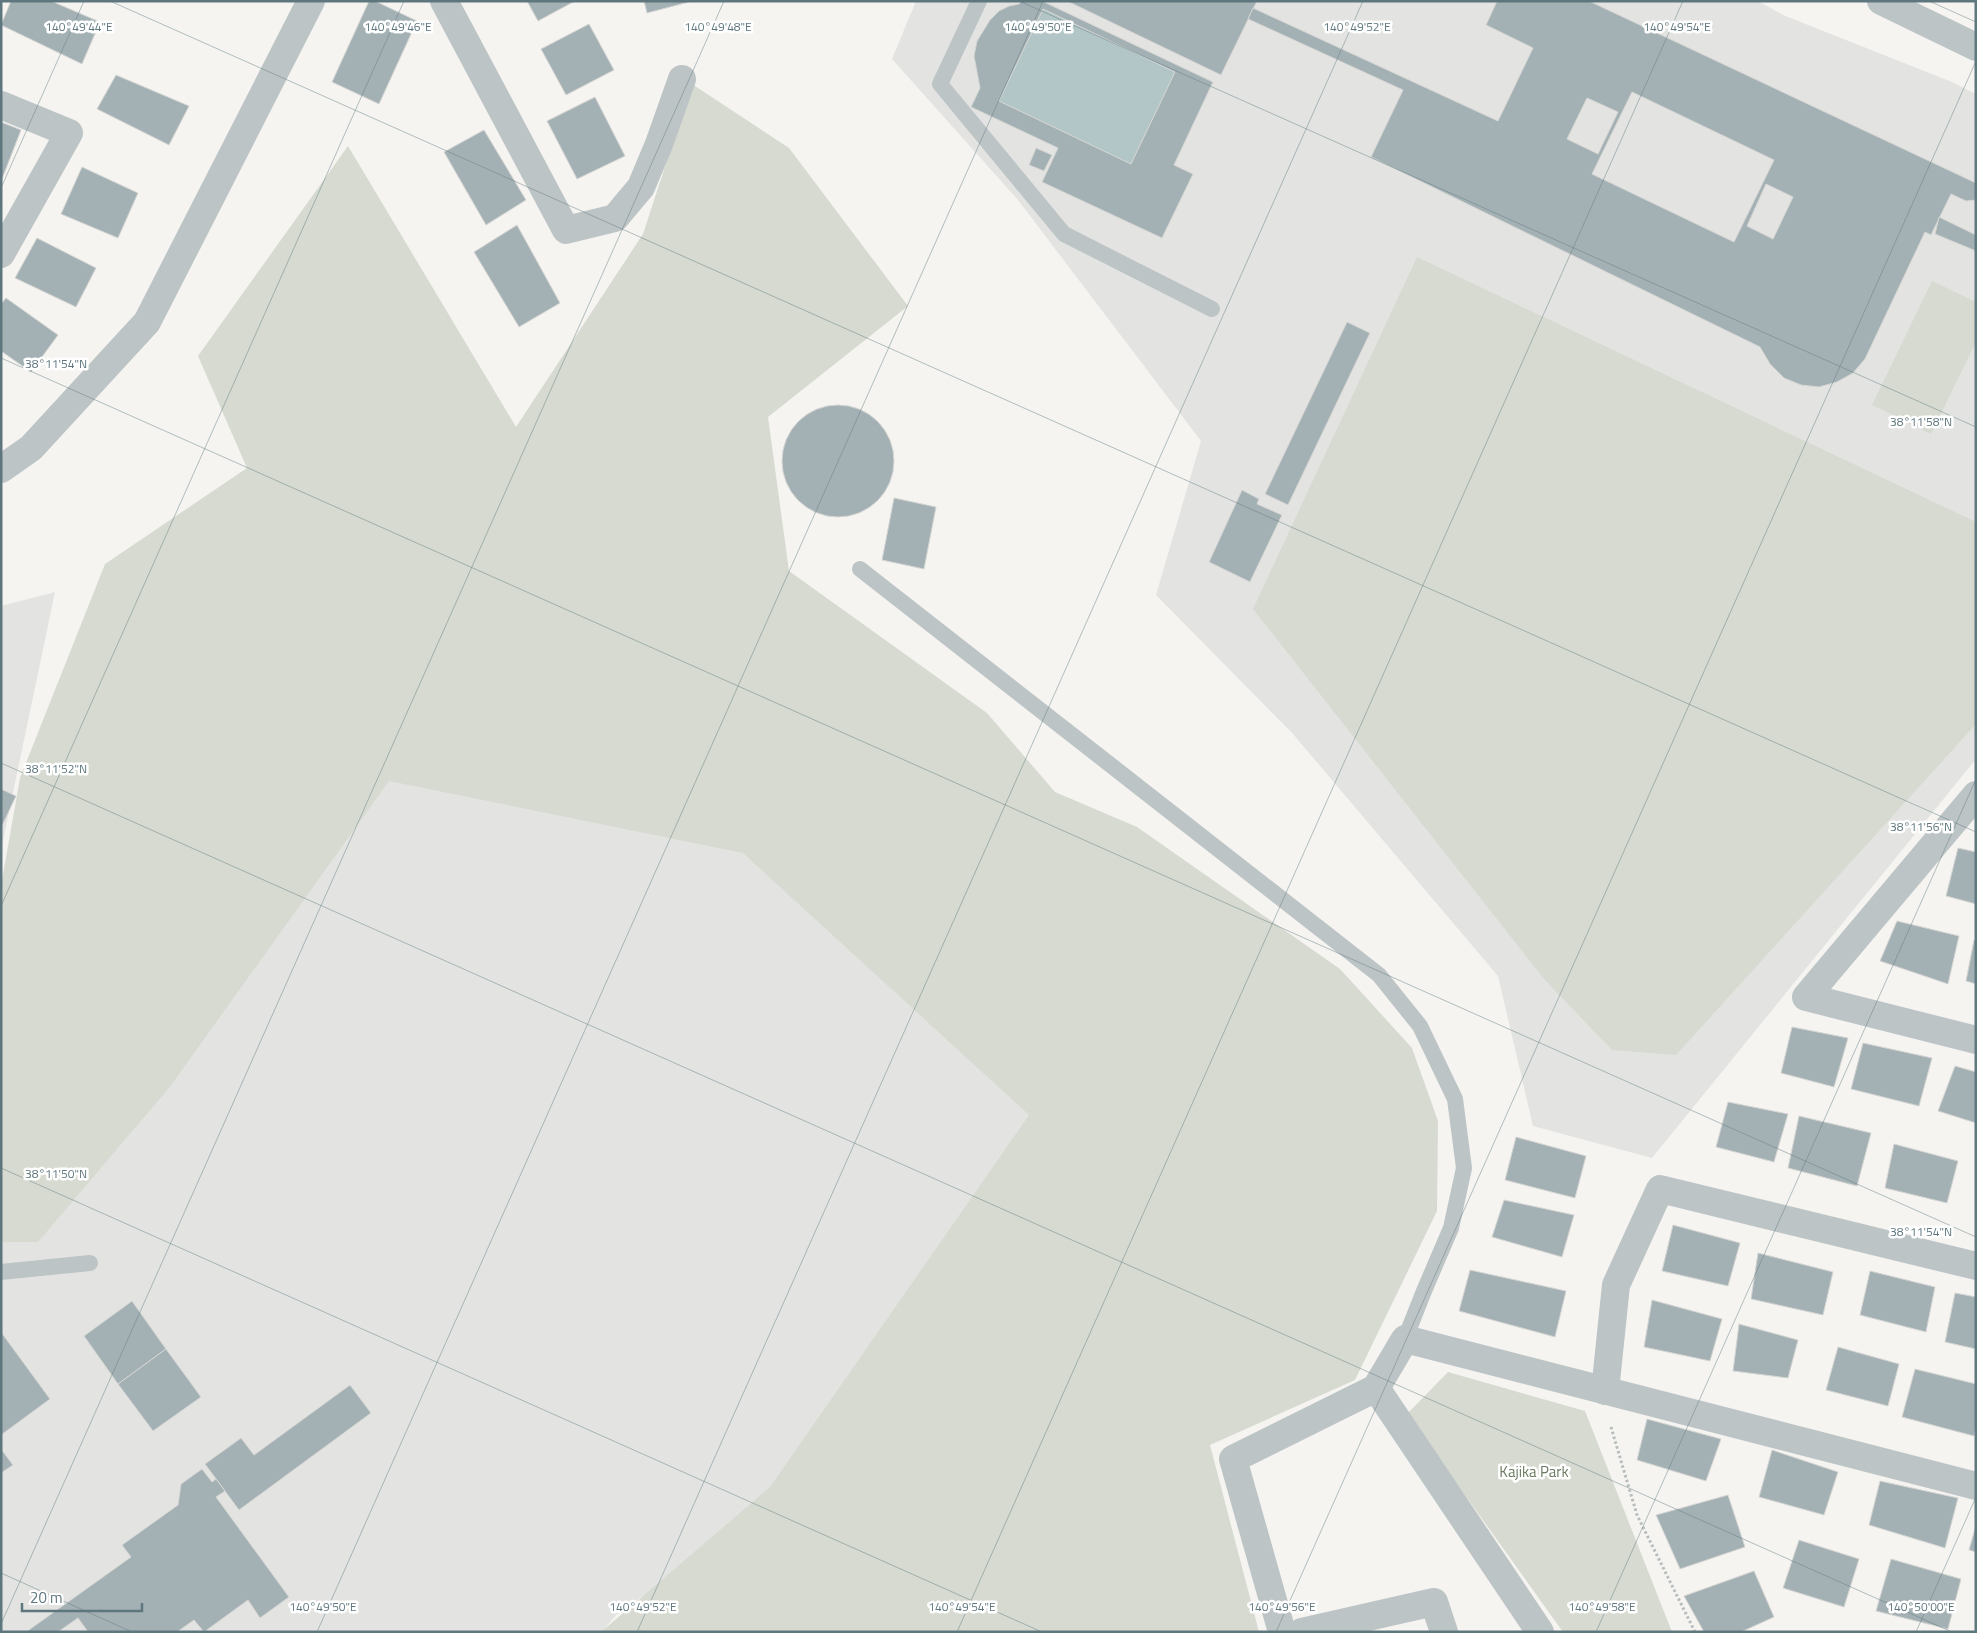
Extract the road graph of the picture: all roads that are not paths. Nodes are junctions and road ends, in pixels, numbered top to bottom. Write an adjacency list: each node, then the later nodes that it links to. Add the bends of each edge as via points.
1 (311, 1): 10 (street, via 147,322 31,448)
2 (444, 1): 6 (street, via 566,230 615,218 641,187)
3 (979, 1): 9 (lane, via 940,84 1064,234)
4 (1881, 1): 5 (street)
5 (1976, 47)
6 (682, 79)
7 (1, 105): 8 (street, via 69,133)
8 (1, 254)
9 (1212, 309)
10 (1, 470)
11 (860, 569): 17 (lane, via 1379,975 1420,1026 1455,1099 1464,1168 1451,1228)
12 (1973, 802): 13 (street, via 1806,997)
13 (1976, 1040)
14 (90, 1264): 16 (lane)
15 (1976, 1266): 19 (street, via 1660,1189 1616,1285)
16 (1, 1272)
17 (1405, 1339): 18 (street); 19 (street)
18 (1376, 1388): 21 (street, via 1234,1459); 24 (street)
19 (1605, 1391): 20 (street)
20 (1976, 1486)
21 (1282, 1632)
22 (1302, 1632): 23 (street, via 1434,1602)
23 (1444, 1632)
24 (1540, 1632)

